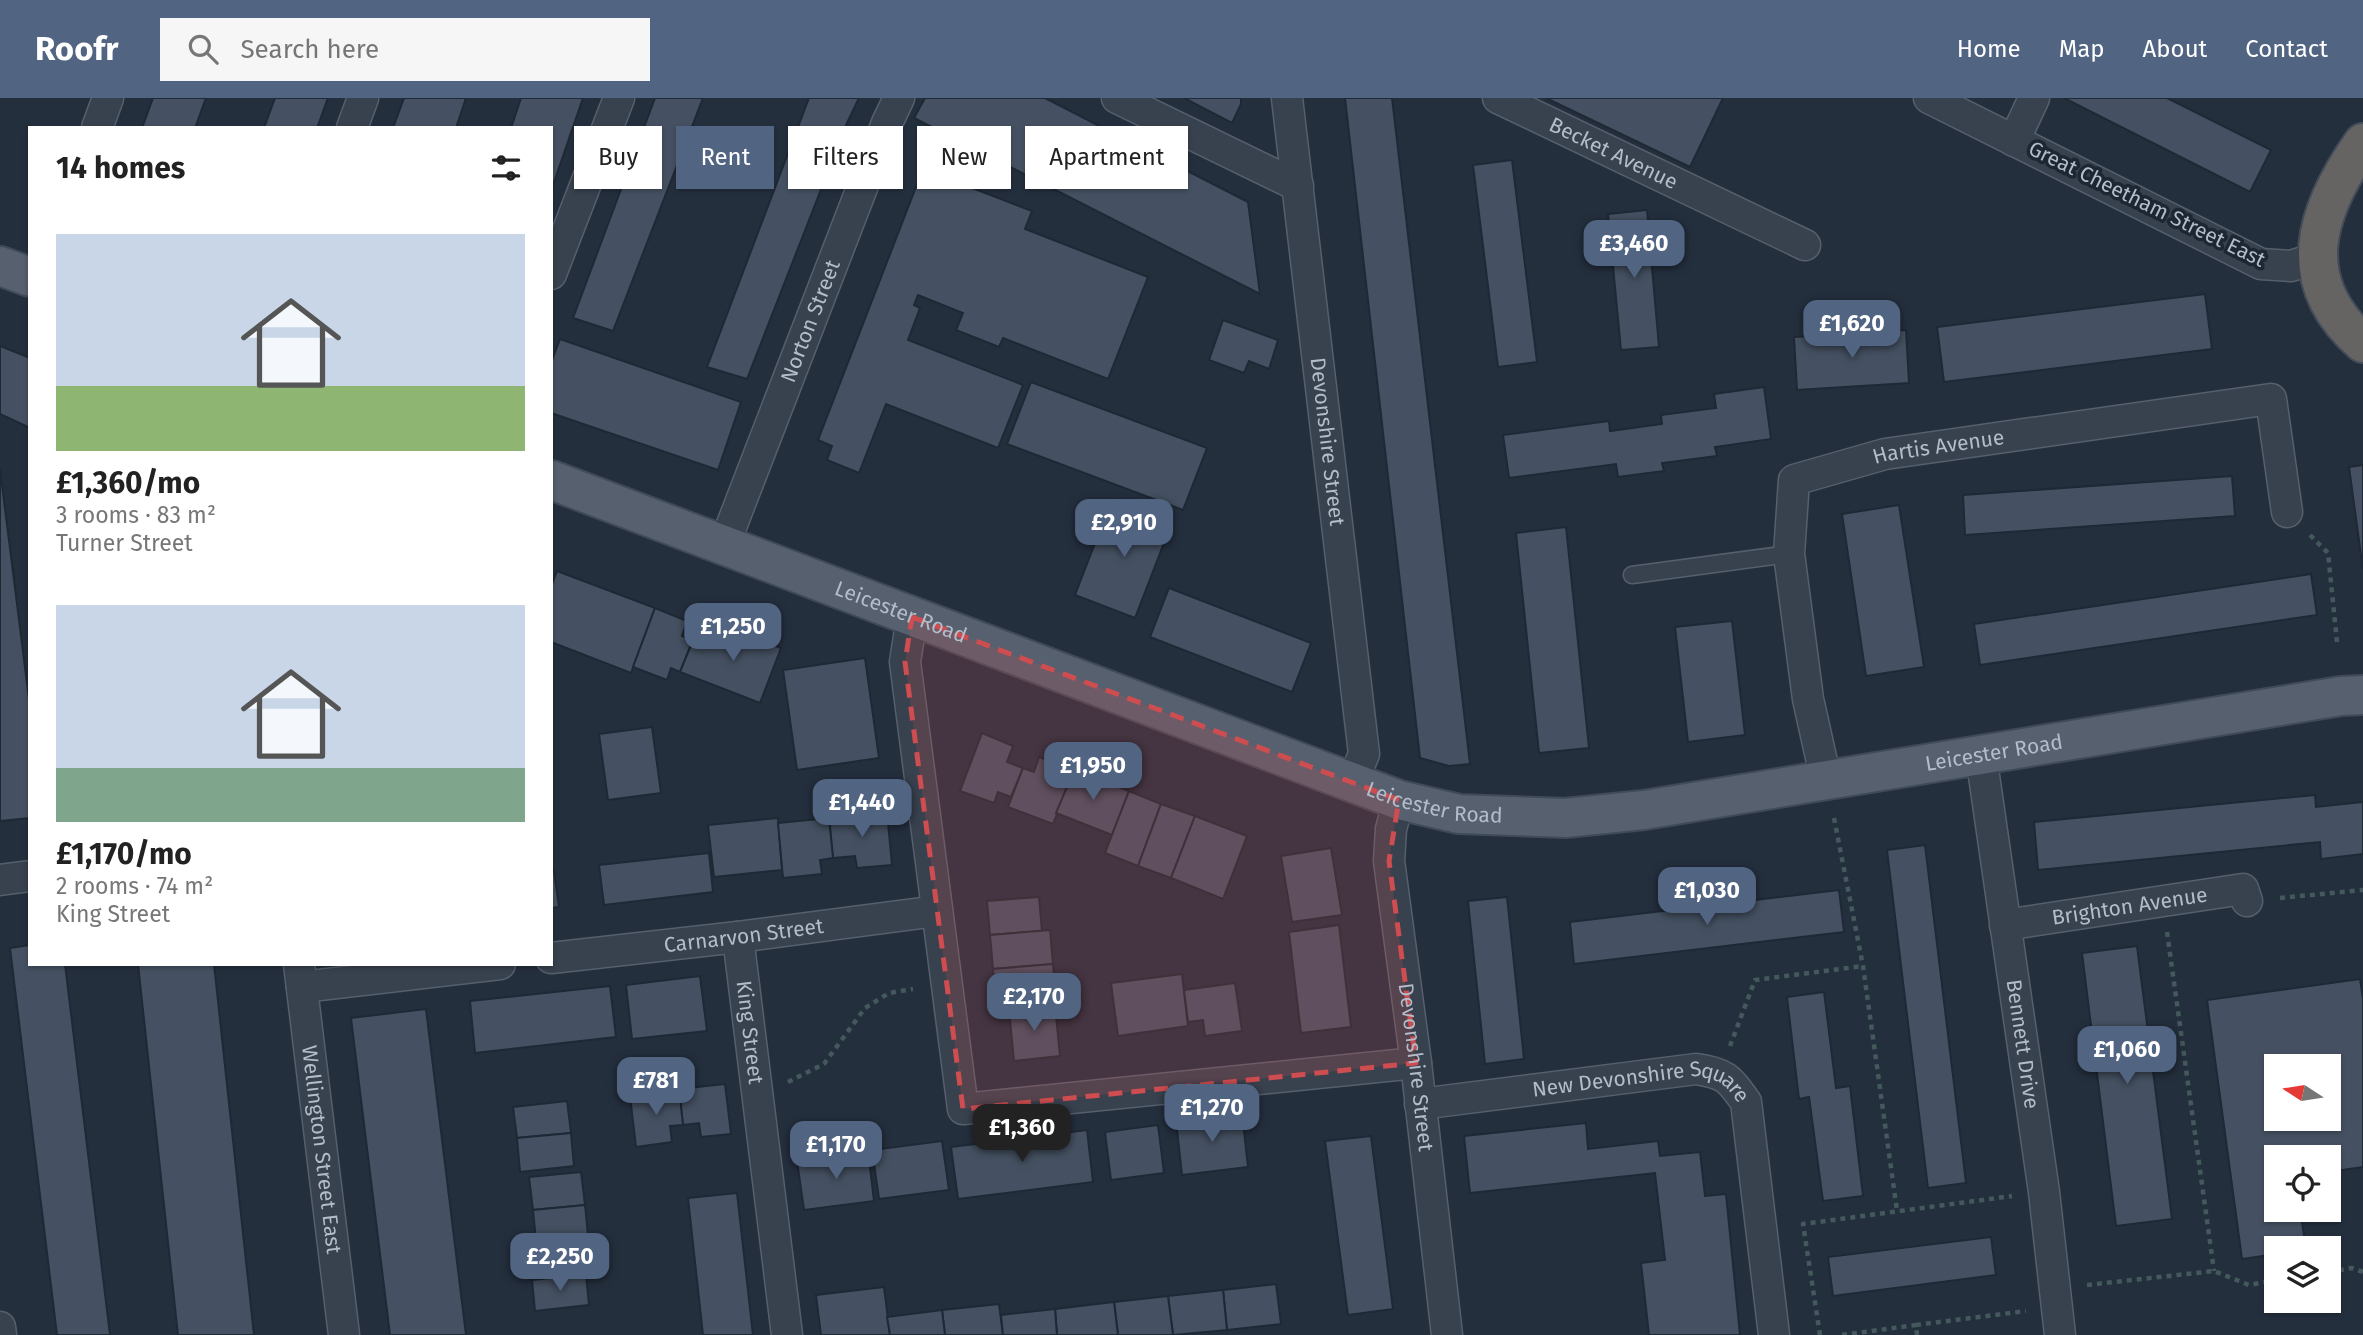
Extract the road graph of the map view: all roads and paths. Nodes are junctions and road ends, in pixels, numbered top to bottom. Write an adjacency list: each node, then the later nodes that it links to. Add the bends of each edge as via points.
1 (108, 98): 10 (street)
2 (363, 98): 11 (street)
3 (619, 98): 18 (street)
4 (899, 98): 23 (street, Norton Street)
5 (1117, 98): 14 (street)
6 (1287, 98): 14 (street, Devonshire Street)
7 (1498, 98): 15 (street, Becket Avenue)
8 (1929, 98): 12 (street, Great Cheetham Street East)
9 (2034, 98): 12 (street)
10 (98, 126)
11 (353, 126)
12 (2014, 141): 16 (street, Great Cheetham Street East, via 2262,264 2291,266)
13 (2363, 143): 16 (highway, via 2327,208)
14 (1298, 186): 31 (street, Devonshire Street, via 1364,754)
15 (1805, 245)
16 (2316, 258): 20 (highway, via 2321,286 2346,328)
17 (0, 266): 19 (main road)
18 (553, 269)
19 (28, 276)
20 (2363, 343)
21 (553, 481): 23 (main road, Leicester Road)
22 (2287, 512): 24 (street, Hartis Avenue, via 2271,399 1885,454 1794,480); 27 (path, via 2328,553)
23 (724, 545): 26 (main road, Leicester Road)
24 (1789, 554): 25 (lane); 30 (street, Hartis Avenue, via 1808,699)
25 (1632, 575)
26 (912, 617): 31 (main road, Leicester Road); 38 (street, via 905,662)
27 (2337, 642)
28 (2359, 696): 29 (main road, Leicester Road)
29 (1981, 755): 30 (main road, Leicester Road); 39 (street, Bennett Drive)
30 (1826, 780): 32 (main road, Leicester Road, via 1644,810 1564,818 1460,814); 43 (path)
31 (1352, 783): 32 (main road, Leicester Road)
32 (1399, 800): 46 (street, Devonshire Street, via 1389,861)
33 (28, 876): 34 (street)
34 (0, 880)
35 (2363, 890): 37 (path)
36 (2162, 900): 37 (street, Brighton Avenue, via 2243,890); 39 (street, Brighton Avenue); 53 (path)
37 (2247, 901)
38 (937, 911): 40 (street, Carnarvon Street); 45 (street)
39 (2005, 925): 50 (street, Bennett Drive)
40 (738, 937): 41 (street, Carnarvon Street); 48 (street, King Street)
41 (553, 958)
42 (466, 966): 44 (street)
43 (1863, 966): 47 (path, via 1755,980); 51 (path)
44 (300, 976): 60 (street, Wellington Street East)
45 (946, 982): 46 (street, via 963,1109); 48 (path, via 889,993 864,1008 824,1064 791,1082)
46 (1416, 1063): 49 (street, Devonshire Street)
47 (1720, 1073): 49 (street, New Devonshire Square, via 1696,1069); 63 (street, New Devonshire Square, via 1746,1102)
48 (756, 1084): 61 (street, King Street)
49 (1420, 1104): 62 (street, Devonshire Street)
50 (2044, 1192): 51 (path); 56 (street, Bennett Drive)
51 (1897, 1211): 64 (path, via 1803,1224)
52 (2341, 1270): 54 (path)
53 (2214, 1271): 55 (path, via 2249,1285); 56 (path)
54 (2363, 1272)
55 (2264, 1282)
56 (2057, 1311): 57 (path)
57 (1916, 1325): 65 (path); 66 (path)
58 (0, 1327): 59 (street)
59 (1, 1335)
60 (344, 1335)
61 (787, 1335)
62 (1447, 1335)
63 (1774, 1335)
64 (1820, 1335)
65 (1842, 1335)
66 (1917, 1335)

